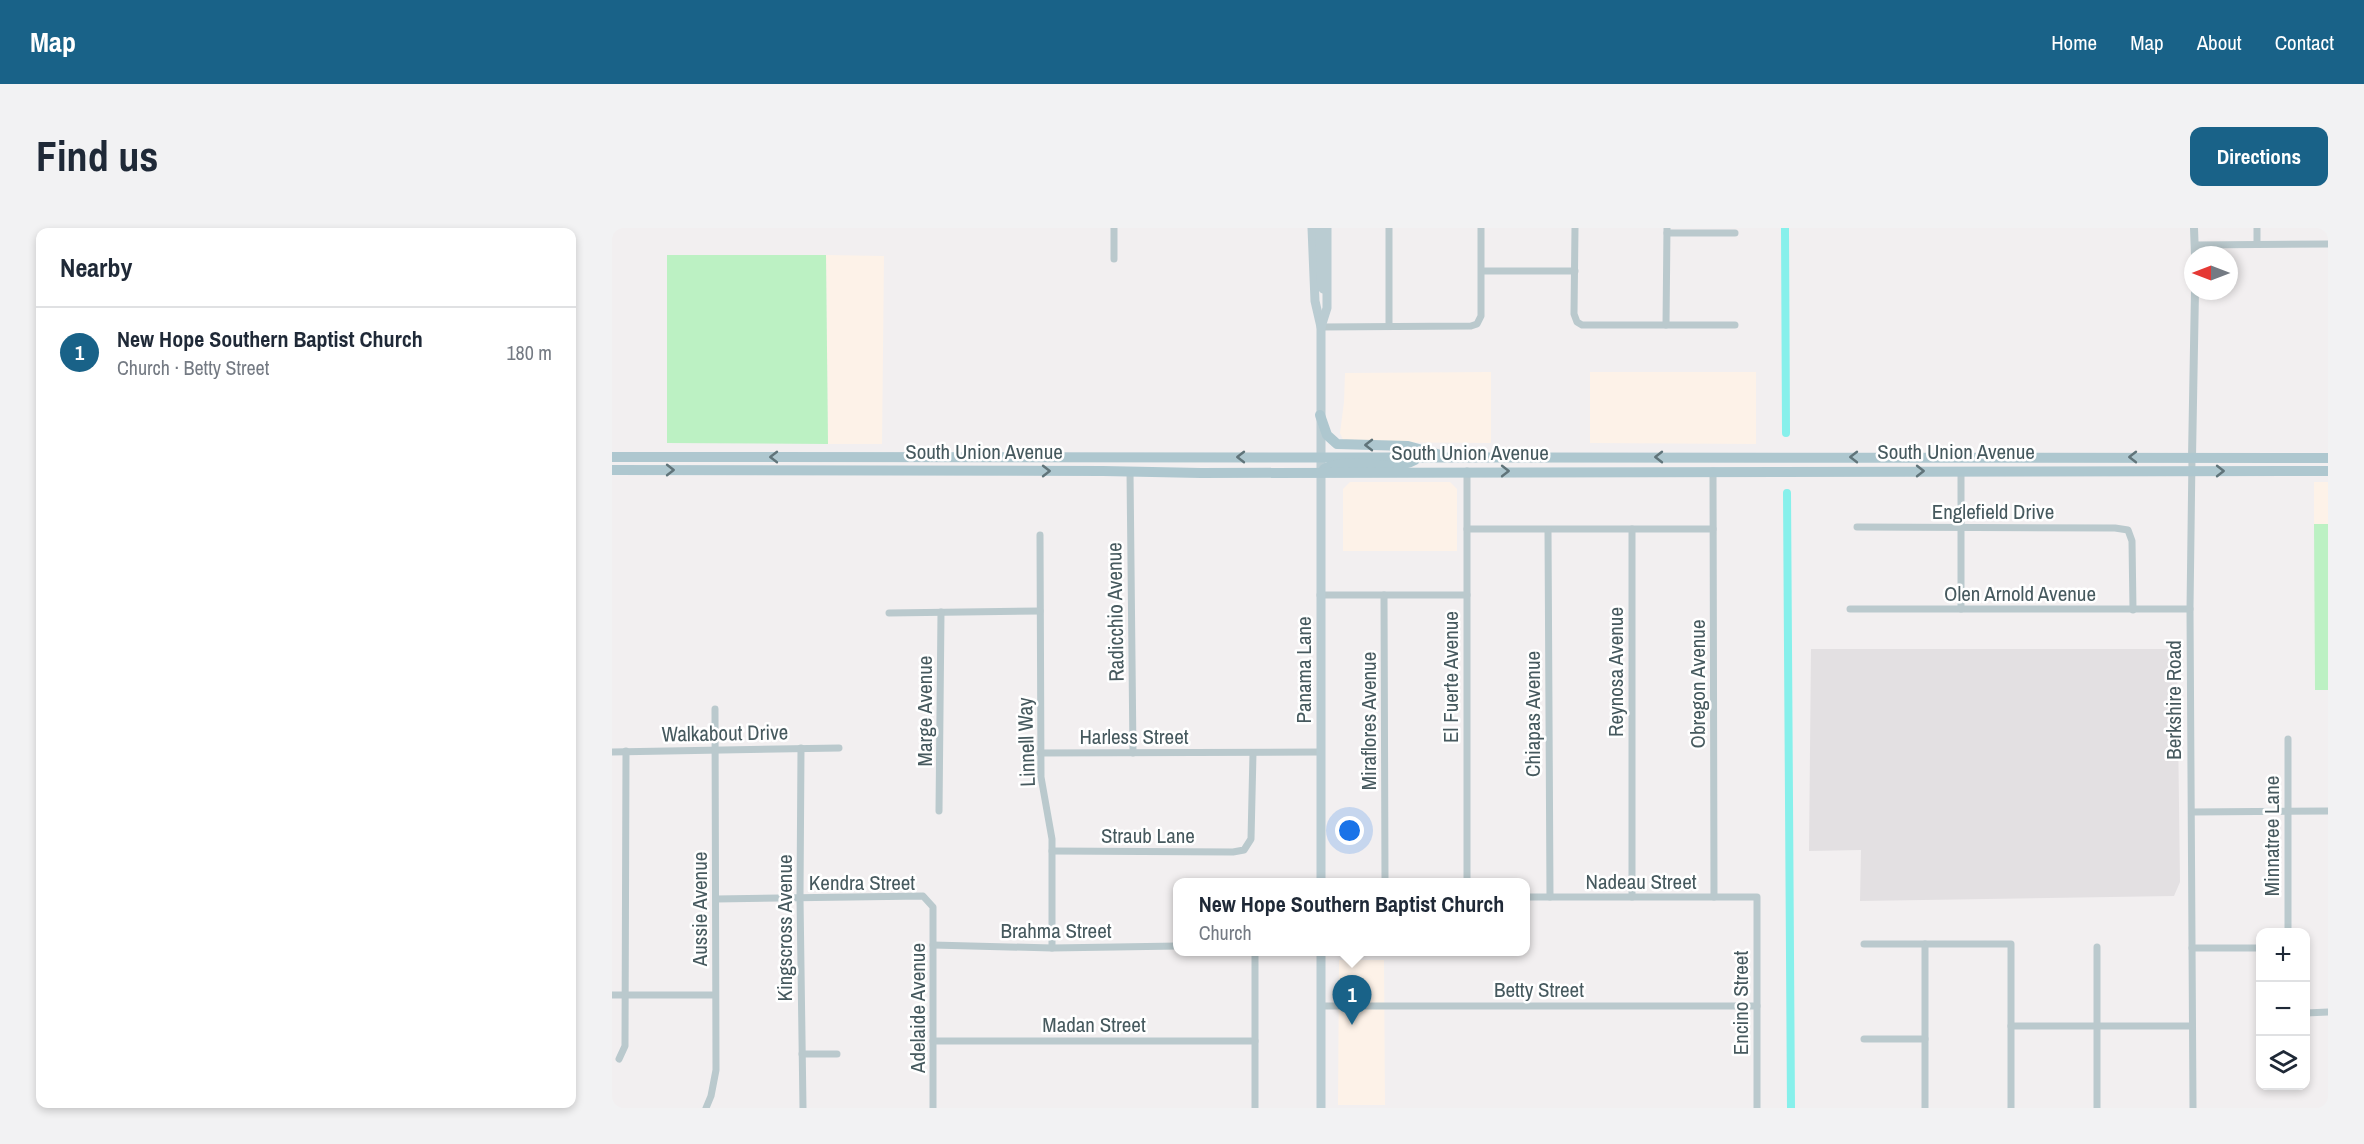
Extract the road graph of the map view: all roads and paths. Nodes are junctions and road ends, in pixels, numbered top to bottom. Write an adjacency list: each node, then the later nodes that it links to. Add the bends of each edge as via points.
1 (1114, 228): 16 (street)
2 (1312, 228): 24 (main road)
3 (1320, 228): 20 (main road, via 1321,281)
4 (1327, 228): 20 (main road)
5 (1389, 228): 23 (street)
6 (1481, 228): 17 (street)
7 (1575, 228): 18 (street)
8 (2194, 228): 14 (street)
9 (2257, 228): 12 (street)
10 (1666, 231): 11 (street); 21 (street)
11 (1735, 233)
12 (2257, 244): 13 (street); 15 (street)
13 (2328, 244)
14 (2195, 246)
15 (2236, 246)
16 (1114, 259)
17 (1482, 271): 18 (street); 23 (street, via 1477,324)
18 (1575, 271): 21 (street, via 1574,314 1582,325)
19 (2195, 300): 33 (street, Berkshire Road)
20 (1327, 303): 24 (main road)
21 (1666, 325): 22 (street)
22 (1735, 325)
23 (1389, 326): 24 (street)
24 (1320, 327): 25 (main road, Panama Lane)
25 (1320, 415): 29 (main road, Panama Lane); 31 (main road, one-way to 25, via 1408,446 1337,444 1327,435)
26 (612, 457): 27 (main road, South Union Avenue, one-way to 26)
27 (854, 457): 28 (main road, South Union Avenue); 36 (main road, via 848,463 800,464)
28 (945, 457): 29 (main road, South Union Avenue, one-way to 28); 37 (main road, via 938,463 883,464)
29 (1320, 457): 30 (main road, South Union Avenue); 44 (main road, Panama Lane); 46 (main road, via 1315,464 1268,466)
30 (1420, 457): 31 (main road, South Union Avenue); 44 (main road, via 1403,464 1336,465)
31 (1446, 457): 32 (main road, South Union Avenue)
32 (1483, 457): 33 (main road, South Union Avenue, one-way to 32); 45 (main road, via 1478,464 1433,465)
33 (2192, 457): 34 (main road, South Union Avenue); 42 (street, Berkshire Road)
34 (2328, 458)
35 (612, 470): 36 (main road, South Union Avenue, one-way to 36)
36 (792, 470): 37 (main road, South Union Avenue)
37 (872, 470): 38 (main road, South Union Avenue, one-way to 38)
38 (1130, 471): 46 (main road, South Union Avenue); 73 (street, Radicchio Avenue)
39 (1467, 471): 40 (main road, South Union Avenue, one-way to 40); 45 (main road, South Union Avenue); 49 (street, El Fuerte Avenue)
40 (1713, 471): 41 (main road, South Union Avenue, one-way to 41); 51 (street, Obregon Avenue)
41 (1961, 471): 42 (main road, South Union Avenue); 48 (street)
42 (2190, 471): 43 (main road, South Union Avenue, one-way to 43); 59 (street, Berkshire Road)
43 (2328, 471)
44 (1320, 472): 45 (main road, South Union Avenue); 46 (main road, South Union Avenue); 54 (main road, Panama Lane)
45 (1411, 472)
46 (1239, 473)
47 (1857, 527): 48 (street, Englefield Drive)
48 (1961, 527): 58 (street); 60 (street, Englefield Drive, via 2128,530 2132,541)
49 (1467, 529): 52 (street); 56 (street, El Fuerte Avenue)
50 (1632, 529): 51 (street); 52 (street); 85 (street, Reynosa Avenue)
51 (1713, 529): 86 (street, Obregon Avenue)
52 (1548, 530): 84 (street, Chiapas Avenue)
53 (1040, 534): 61 (street, Linnell Way)
54 (1320, 595): 55 (street); 71 (main road, Panama Lane)
55 (1384, 595): 56 (street); 81 (street, Miraflores Avenue)
56 (1467, 595): 82 (street, El Fuerte Avenue)
57 (1850, 609): 58 (street, Olen Arnold Avenue)
58 (1961, 609): 60 (street, Olen Arnold Avenue)
59 (2190, 609): 60 (street, Olen Arnold Avenue); 76 (street, Berkshire Road)
60 (2133, 610)
61 (1040, 611): 62 (street); 72 (street, Linnell Way)
62 (941, 612): 63 (street); 75 (street, Marge Avenue)
63 (889, 613)
64 (715, 709): 68 (street, Aussie Avenue)
65 (2288, 739): 77 (street, Minnatree Lane)
66 (801, 748): 67 (street, Walkabout Drive); 68 (street, Walkabout Drive); 88 (street, Kingscross Avenue)
67 (839, 748)
68 (716, 750): 70 (street, Walkabout Drive); 89 (street, Aussie Avenue)
69 (612, 752): 70 (street, Walkabout Drive)
70 (626, 752): 103 (street)
71 (1321, 752): 74 (street, Harless Street); 80 (main road, Panama Lane)
72 (1040, 753): 73 (street, Harless Street); 79 (street, Linnell Way)
73 (1133, 753): 74 (street, Harless Street)
74 (1253, 753): 79 (street, Straub Lane, via 1251,838 1244,850)
75 (939, 811)
76 (2192, 812): 77 (street); 98 (street, Berkshire Road)
77 (2288, 812): 78 (street); 91 (street, Minnatree Lane)
78 (2328, 812)
79 (1052, 851): 97 (street, Linnell Way)
80 (1321, 878)
81 (1385, 878)
82 (1467, 878)
83 (1530, 897): 84 (street, Nadeau Street)
84 (1550, 897): 85 (street, Nadeau Street)
85 (1632, 897): 86 (street, Nadeau Street)
86 (1714, 897): 87 (street, Nadeau Street)
87 (1757, 897): 106 (street, Encino Street)
88 (800, 898): 89 (street, Kendra Street); 90 (street, Kendra Street, via 923,896); 116 (street, Kingscross Avenue)
89 (716, 899): 104 (street, Aussie Avenue)
90 (933, 907): 94 (street, Adelaide Avenue)
91 (2288, 928)
92 (1864, 944): 93 (street)
93 (1925, 944): 109 (street, via 2011,944); 113 (street)
94 (933, 945): 97 (street, Brahma Street); 114 (street, Adelaide Avenue)
95 (1173, 946): 97 (street, Brahma Street)
96 (2097, 947): 110 (street)
97 (1052, 948)
98 (2192, 948): 99 (street); 111 (street, Berkshire Road)
99 (2256, 948)
100 (1256, 956): 115 (street)
101 (1321, 956): 105 (main road)
102 (612, 995): 103 (street)
103 (624, 995): 104 (street); 118 (street, via 625,1046)
104 (715, 995): 119 (street, Aussie Avenue, via 716,1070)
105 (1321, 1006): 106 (street, Betty Street); 123 (main road)
106 (1757, 1006): 124 (street, Encino Street)
107 (2310, 1012): 108 (street)
108 (2328, 1012)
109 (2011, 1026): 110 (street); 126 (street)
110 (2097, 1026): 111 (street); 127 (street)
111 (2193, 1026): 128 (street, Berkshire Road)
112 (1864, 1039): 113 (street)
113 (1925, 1039): 125 (street)
114 (933, 1041): 115 (street, Madan Street); 121 (street, Adelaide Avenue)
115 (1255, 1041): 122 (street)
116 (802, 1054): 117 (street); 120 (street, Kingscross Avenue)
117 (837, 1054)
118 (619, 1059)
119 (706, 1108)
120 (803, 1108)
121 (933, 1108)
122 (1255, 1108)
123 (1321, 1108)
124 (1757, 1108)
125 (1925, 1108)
126 (2011, 1108)
127 (2097, 1108)
128 (2193, 1108)

